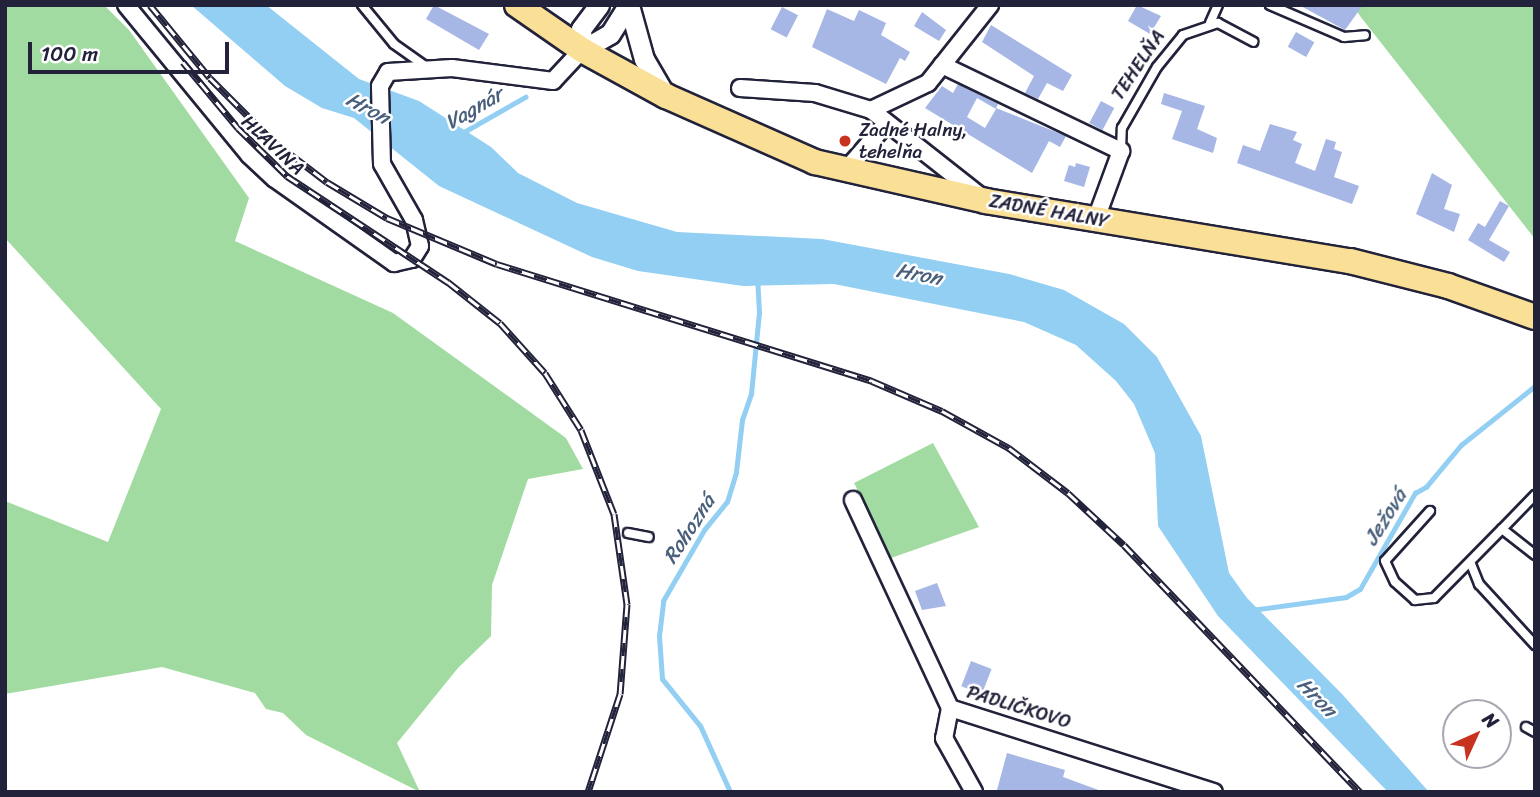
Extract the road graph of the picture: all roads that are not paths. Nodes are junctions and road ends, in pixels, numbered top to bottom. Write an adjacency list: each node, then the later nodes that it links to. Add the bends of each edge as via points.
1 (126, 5): 14 (street, HLAVINA, via 224,127 275,179 394,263 412,259 421,246 414,220 382,164 380,86 388,72)
2 (362, 5): 14 (lane, via 394,44)
3 (517, 5): 11 (main road, ZADNÉ HALNY)
4 (599, 5): 11 (street, via 580,29)
5 (629, 5): 11 (street, via 610,34); 16 (street, via 644,59)
6 (990, 5): 13 (street)
7 (1218, 5): 9 (lane)
8 (1270, 5): 10 (lane, via 1343,37)
9 (1210, 23): 12 (lane); 19 (lane, TEHELŇA, via 1182,35 1157,67 1122,128)
10 (1365, 35)
11 (565, 38): 14 (street, via 553,81); 16 (main road, ZADNÉ HALNY)
12 (1253, 41)
13 (942, 65): 17 (street, via 928,83); 19 (street)
14 (430, 69)
15 (740, 88): 17 (street, via 815,93)
16 (666, 96): 20 (main road, ZADNÉ HALNY, via 760,140)
17 (871, 110): 18 (street)
18 (887, 123): 20 (street); 21 (street)
19 (1121, 150): 22 (street, TEHELŇA)
20 (846, 170): 21 (main road, ZADNÉ HALNY)
21 (986, 201): 22 (main road, ZADNÉ HALNY)
22 (1096, 219): 23 (main road, ZADNÉ HALNY, via 1363,264 1448,286)
23 (1535, 317)
24 (1535, 495): 27 (lane)
25 (853, 500): 33 (street, PADLIČKOVO)
26 (1430, 511): 31 (lane, via 1385,561 1395,582 1415,600 1434,598)
27 (1502, 530): 30 (lane); 31 (lane)
28 (628, 533): 29 (lane)
29 (649, 537)
30 (1535, 555)
31 (1471, 564): 32 (lane, via 1479,584)
32 (1535, 645)
33 (950, 708): 36 (street, via 944,738); 37 (street, PADLIČKOVO)
34 (1526, 727): 35 (lane)
35 (1535, 732)
36 (974, 792)
37 (1214, 792)

